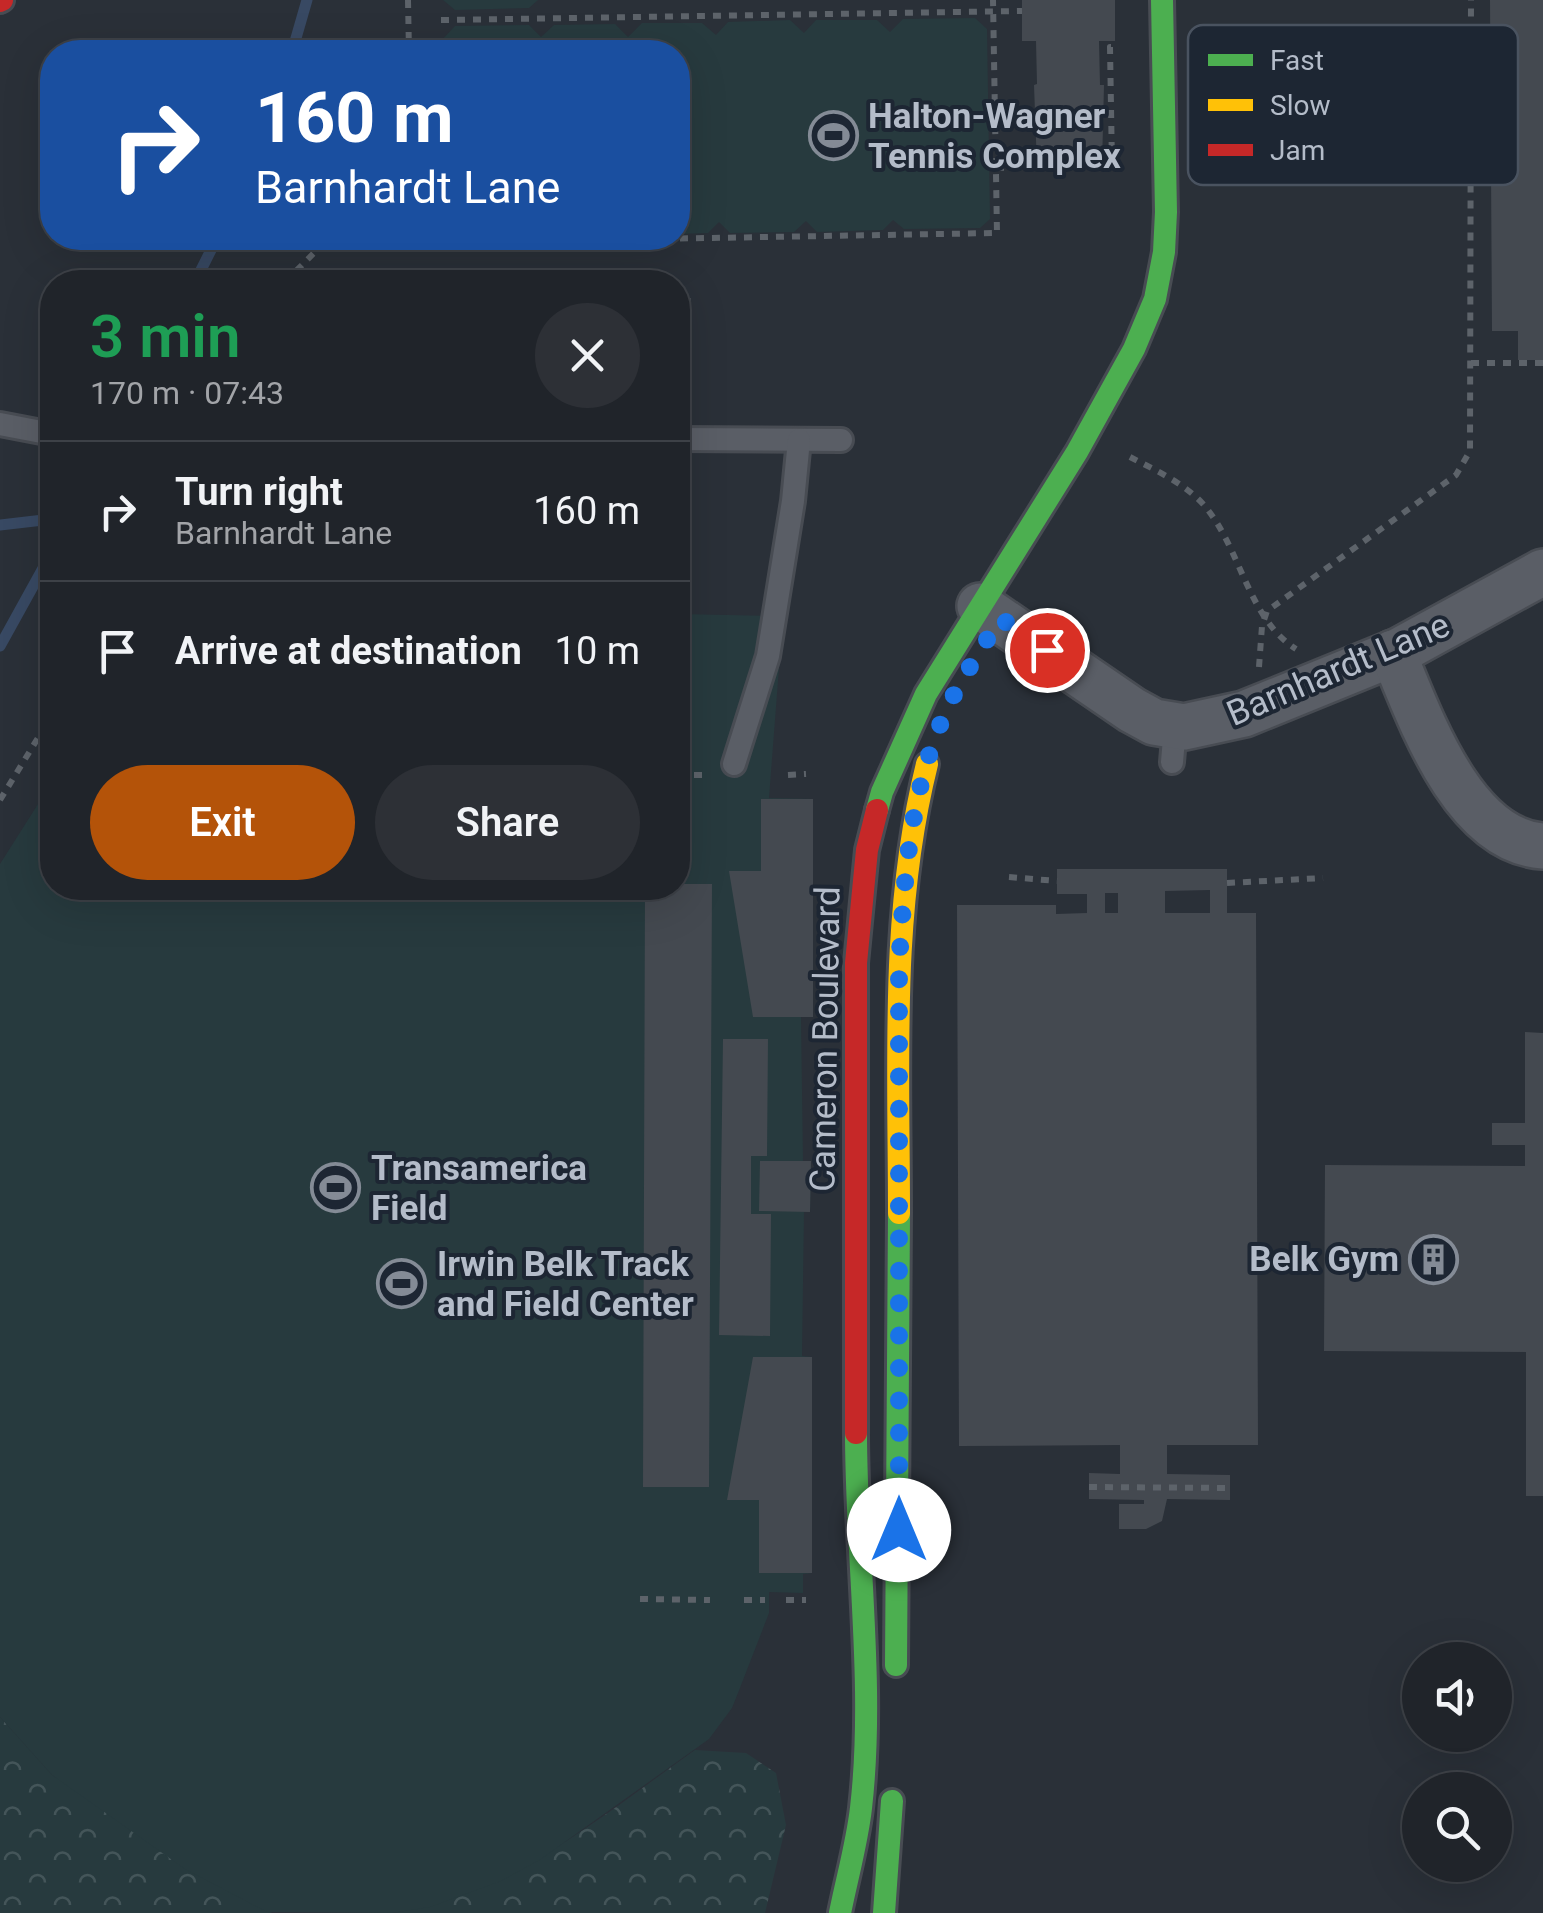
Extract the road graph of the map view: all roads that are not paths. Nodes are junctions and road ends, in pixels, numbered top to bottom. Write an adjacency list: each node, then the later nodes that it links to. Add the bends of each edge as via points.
1 (1162, 0): 9 (street, Cameron Boulevard, via 1164,252 1155,299)
2 (0, 424): 3 (lane)
3 (40, 432)
4 (690, 439): 5 (lane)
5 (799, 440): 6 (lane); 12 (lane, via 768,656)
6 (841, 440)
7 (1082, 488): 9 (street, Cameron Boulevard)
8 (1543, 572): 10 (street, Barnhardt Lane)
9 (988, 623): 10 (street, Barnhardt Lane, via 1154,722 1173,745 1197,726 1244,714); 16 (street, Cameron Boulevard, via 926,694 897,754 874,821 860,900 856,1521 865,1726 860,1809)
10 (1394, 652): 13 (street, via 1430,742 1467,798 1508,836)
11 (936, 736): 14 (street, Cameron Boulevard, via 913,818 899,967)
12 (723, 769)
13 (1543, 846)
14 (896, 1686)
15 (894, 1777): 17 (street)
16 (840, 1913)
17 (884, 1913)

